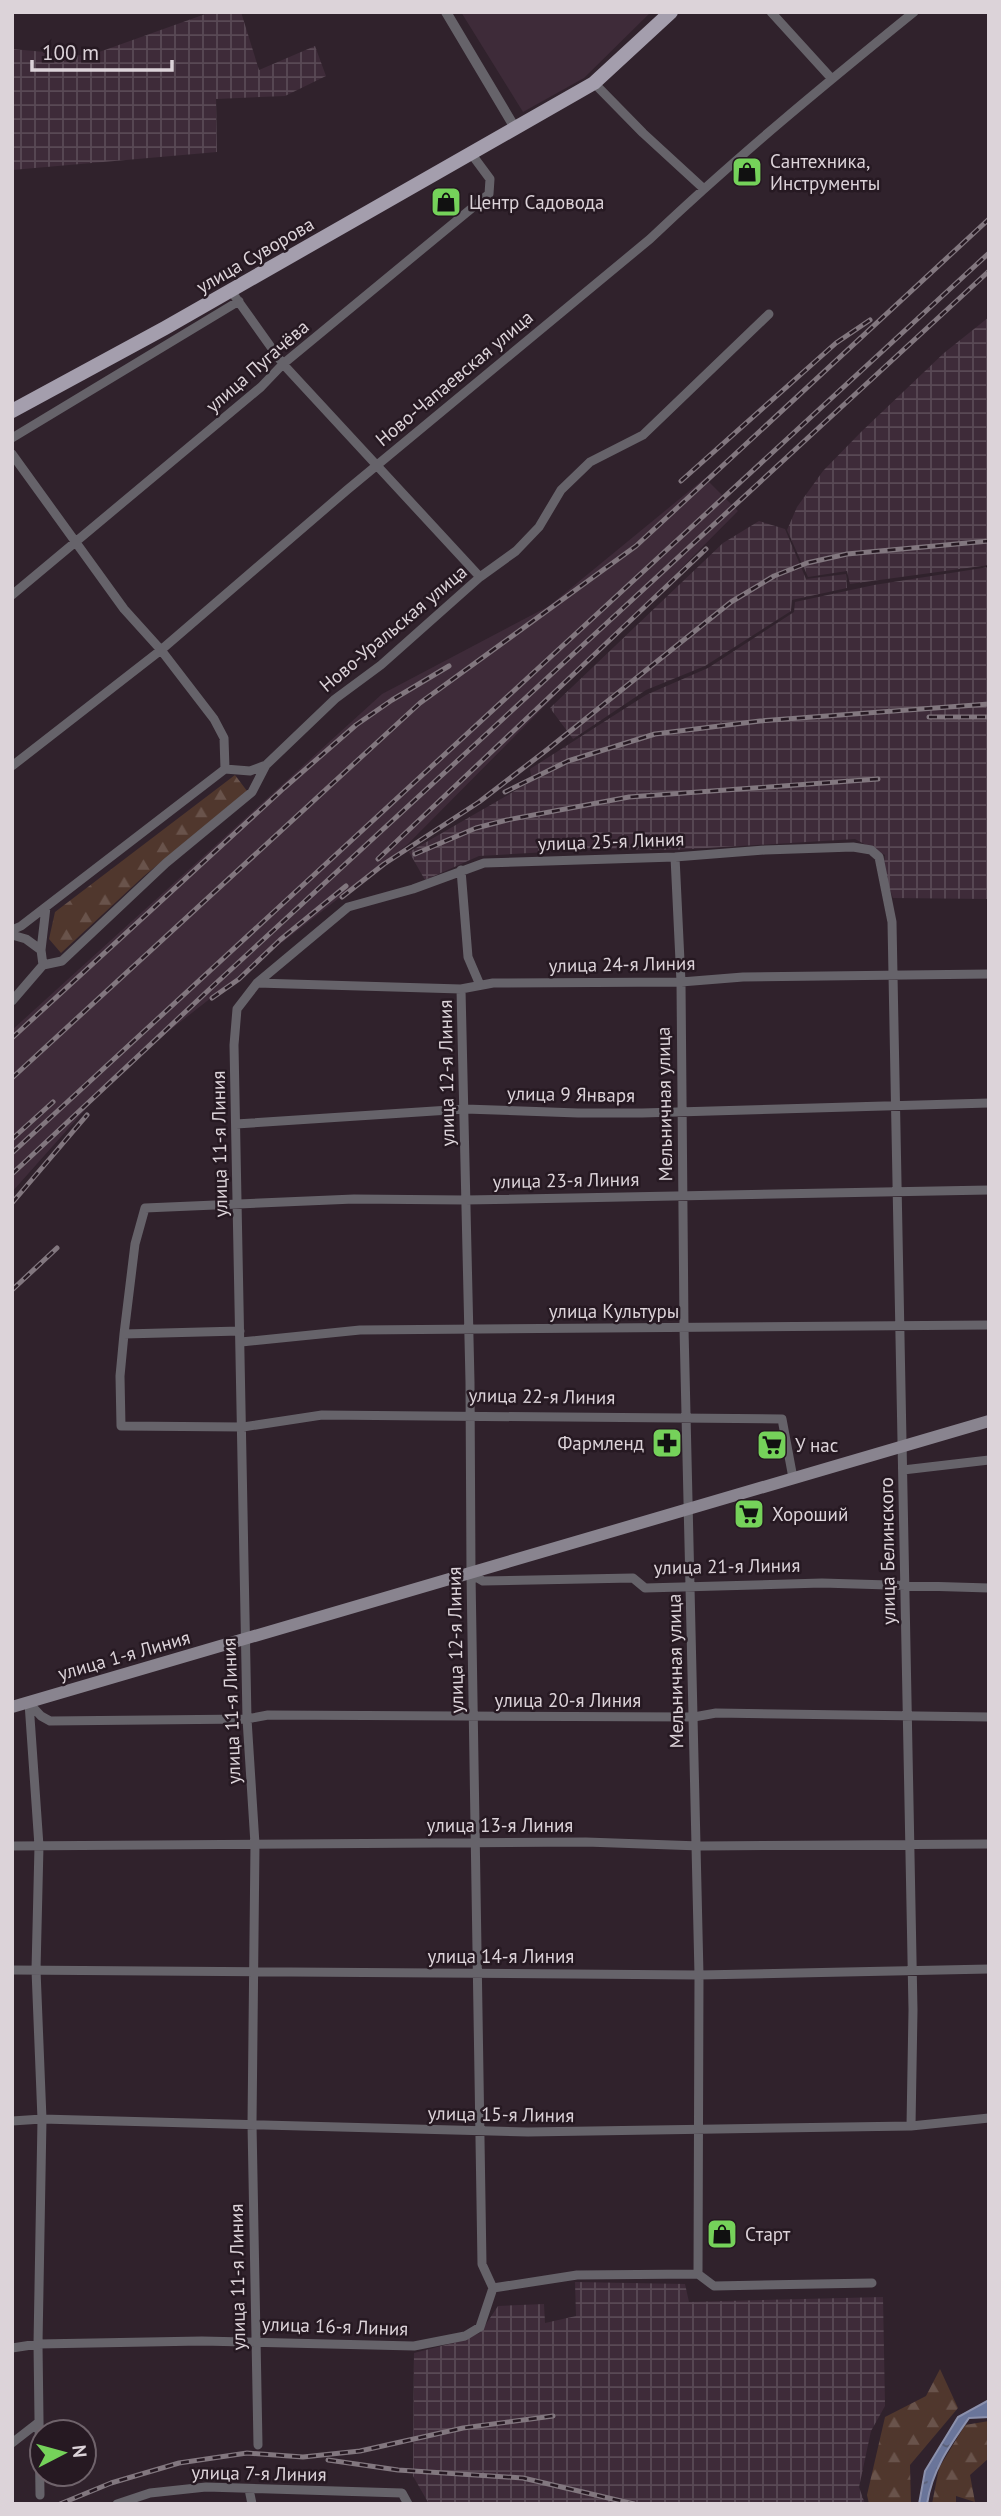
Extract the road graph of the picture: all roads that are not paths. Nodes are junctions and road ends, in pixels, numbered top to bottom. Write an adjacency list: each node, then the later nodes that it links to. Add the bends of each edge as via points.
1 (446, 12): 7 (street)
2 (671, 12): 6 (main road, улица Суворова)
3 (771, 12): 5 (street)
4 (914, 12): 5 (street, Ново-Чапаевская улица)
5 (832, 79): 9 (street, Ново-Чапаевская улица)
6 (594, 83): 7 (main road, улица Суворова); 9 (street)
7 (515, 128): 8 (main road, улица Суворова)
8 (470, 152): 10 (main road, улица Суворова); 12 (street, улица Пугачёва, via 490,179 489,194)
9 (704, 189): 16 (street, Ново-Чапаевская улица)
10 (234, 296): 12 (street); 13 (main road, улица Суворова); 14 (street)
11 (769, 314): 18 (street, Ново-Уральская улица, via 643,435 590,462 561,490 539,527)
12 (283, 364): 16 (street); 17 (street, улица Пугачёва)
13 (12, 411)
14 (12, 438)
15 (12, 454): 17 (street)
16 (377, 465): 18 (street); 20 (street, Ново-Чапаевская улица)
17 (77, 543): 19 (street, улица Пугачёва); 20 (street, via 124,609)
18 (480, 577): 21 (street, Ново-Уральская улица, via 381,665 335,699)
19 (12, 595)
20 (161, 650): 22 (street, Ново-Чапаевская улица); 23 (street, via 214,719 224,738)
21 (266, 765): 23 (street, via 250,771); 29 (street, Ново-Уральская улица, via 251,792 166,863 62,961)
22 (12, 766)
23 (226, 769): 26 (street)
24 (674, 857): 25 (street, улица 25-я Линия, via 484,863); 31 (street, улица 25-я Линия, via 765,850 871,850 879,857 890,910); 32 (street, Мельничная улица)
25 (461, 870): 33 (street, улица 25-я Линия, via 413,890 348,908); 34 (street, via 468,957)
26 (46, 907): 27 (street); 28 (street)
27 (12, 932): 28 (street)
28 (41, 950): 29 (street)
29 (43, 965): 36 (street)
30 (989, 974): 31 (street, улица 24-я Линия)
31 (894, 975): 32 (street, улица 24-я Линия); 38 (street, улица Белинского)
32 (681, 982): 34 (street, улица 24-я Линия); 40 (street, Мельничная улица)
33 (257, 983): 35 (street, улица 24-я Линия); 41 (street, улица 11-я Линия, via 237,1009)
34 (480, 985): 35 (street, улица 24-я Линия)
35 (461, 989): 39 (street, улица 12-я Линия)
36 (12, 1001)
37 (989, 1104): 38 (street, улица 9 Января)
38 (897, 1107): 40 (street, улица 9 Января); 43 (street, улица Белинского)
39 (465, 1109): 40 (street, улица 9 Января); 41 (street, улица 9 Января); 45 (street, улица 12-я Линия)
40 (681, 1112): 44 (street, Мельничная улица)
41 (236, 1124): 46 (street, улица 11-я Линия)
42 (989, 1190): 43 (street, улица 23-я Линия)
43 (899, 1191): 44 (street, улица 23-я Линия); 47 (street, улица Белинского)
44 (682, 1195): 45 (street, улица 23-я Линия); 49 (street, Мельничная улица)
45 (465, 1200): 46 (street, улица 23-я Линия); 50 (street, улица 12-я Линия)
46 (237, 1203): 51 (street, улица 11-я Линия); 52 (street, улица 23-я Линия, via 145,1208 135,1244)
47 (901, 1325): 48 (street, улица Культуры); 49 (street, улица Культуры); 58 (street, улица Белинского)
48 (989, 1325)
49 (684, 1328): 50 (street, улица Культуры); 55 (street, Мельничная улица)
50 (468, 1330): 53 (street, улица Культуры, via 360,1330); 54 (street, улица 12-я Линия)
51 (240, 1331): 52 (street); 53 (street, улица 11-я Линия)
52 (124, 1334): 57 (street, улица 22-я Линия, via 121,1426)
53 (241, 1342): 57 (street, улица 11-я Линия)
54 (470, 1415): 55 (street, улица 22-я Линия); 57 (street, улица 22-я Линия, via 322,1415); 63 (street, улица 12-я Линия)
55 (686, 1417): 61 (street, улица 22-я Линия, via 782,1419); 62 (street, Мельничная улица)
56 (989, 1420): 58 (main road)
57 (243, 1427): 67 (street, улица 11-я Линия)
58 (902, 1446): 60 (street, улица Белинского); 61 (main road)
59 (989, 1460): 60 (street)
60 (903, 1470): 64 (street, улица Белинского)
61 (793, 1478): 62 (main road)
62 (689, 1509): 63 (main road, улица 21-я Линия); 65 (street, Мельничная улица)
63 (471, 1574): 65 (street, улица 21-я Линия, via 483,1581 633,1578 645,1588); 67 (main road, улица 21-я Линия); 70 (street, улица 12-я Линия)
64 (904, 1586): 65 (street, улица 21-я Линия); 66 (street, улица 21-я Линия); 72 (street, улица Белинского)
65 (690, 1587): 71 (street, Мельничная улица)
66 (989, 1588)
67 (246, 1639): 68 (main road, улица 1-я Линия); 74 (street, улица 11-я Линия)
68 (29, 1703): 69 (main road, улица 1-я Линия); 74 (street, улица 20-я Линия, via 50,1721); 80 (street)
69 (12, 1707)
70 (474, 1717): 71 (street, улица 20-я Линия); 74 (street, улица 20-я Линия, via 268,1714); 75 (street, улица 12-я Линия)
71 (694, 1717): 72 (street, улица 20-я Линия, via 716,1713); 81 (street, Мельничная улица)
72 (908, 1717): 73 (street, улица 20-я Линия); 77 (street, улица Белинского)
73 (989, 1717)
74 (247, 1718): 76 (street, улица 11-я Линия)
75 (477, 1843): 76 (street, улица 13-я Линия); 81 (street, улица 13-я Линия); 87 (street, улица 12-я Линия)
76 (255, 1844): 80 (street, улица 13-я Линия); 86 (street, улица 11-я Линия)
77 (910, 1844): 78 (street, улица 13-я Линия); 81 (street, улица 13-я Линия); 85 (street, улица Белинского)
78 (989, 1844)
79 (12, 1846): 80 (street, улица 13-я Линия)
80 (39, 1846): 84 (street)
81 (695, 1846): 88 (street, Мельничная улица)
82 (989, 1969): 85 (street, улица 14-я Линия)
83 (12, 1970): 84 (street, улица 14-я Линия)
84 (36, 1970): 86 (street, улица 14-я Линия); 90 (street)
85 (912, 1971): 88 (street, улица 14-я Линия); 93 (street, улица Белинского)
86 (254, 1973): 87 (street, улица 14-я Линия); 92 (street, улица 11-я Линия)
87 (477, 1973): 88 (street, улица 14-я Линия); 94 (street, улица 12-я Линия)
88 (699, 1975): 95 (street, Мельничная улица)
89 (989, 2118): 93 (street, улица 15-я Линия)
90 (42, 2119): 91 (street, улица 15-я Линия); 92 (street, улица 15-я Линия); 100 (street)
91 (12, 2121)
92 (252, 2124): 94 (street, улица 15-я Линия); 99 (street, улица 11-я Линия)
93 (911, 2126): 95 (street, улица 15-я Линия)
94 (479, 2130): 95 (street, улица 15-я Линия); 98 (street, улица 12-я Линия, via 482,2264)
95 (698, 2131): 96 (street, Мельничная улица)
96 (698, 2274): 97 (street, via 714,2286); 98 (street, via 577,2275)
97 (872, 2283)
98 (493, 2288): 99 (street, улица 16-я Линия, via 480,2327 465,2336 414,2346)
99 (255, 2341): 100 (street, улица 16-я Линия); 105 (street, улица 11-я Линия)
100 (38, 2344): 101 (street, улица 16-я Линия); 102 (street)
101 (12, 2348)
102 (39, 2418)
103 (28, 2431): 104 (street)
104 (12, 2443)
105 (258, 2445)
106 (40, 2488): 108 (street)
107 (249, 2489): 109 (street, улица 7-я Линия, via 206,2487 150,2493); 110 (street); 111 (street, улица 7-я Линия, via 402,2493)
108 (40, 2495)
109 (117, 2504)
110 (252, 2504)
111 (408, 2504)

